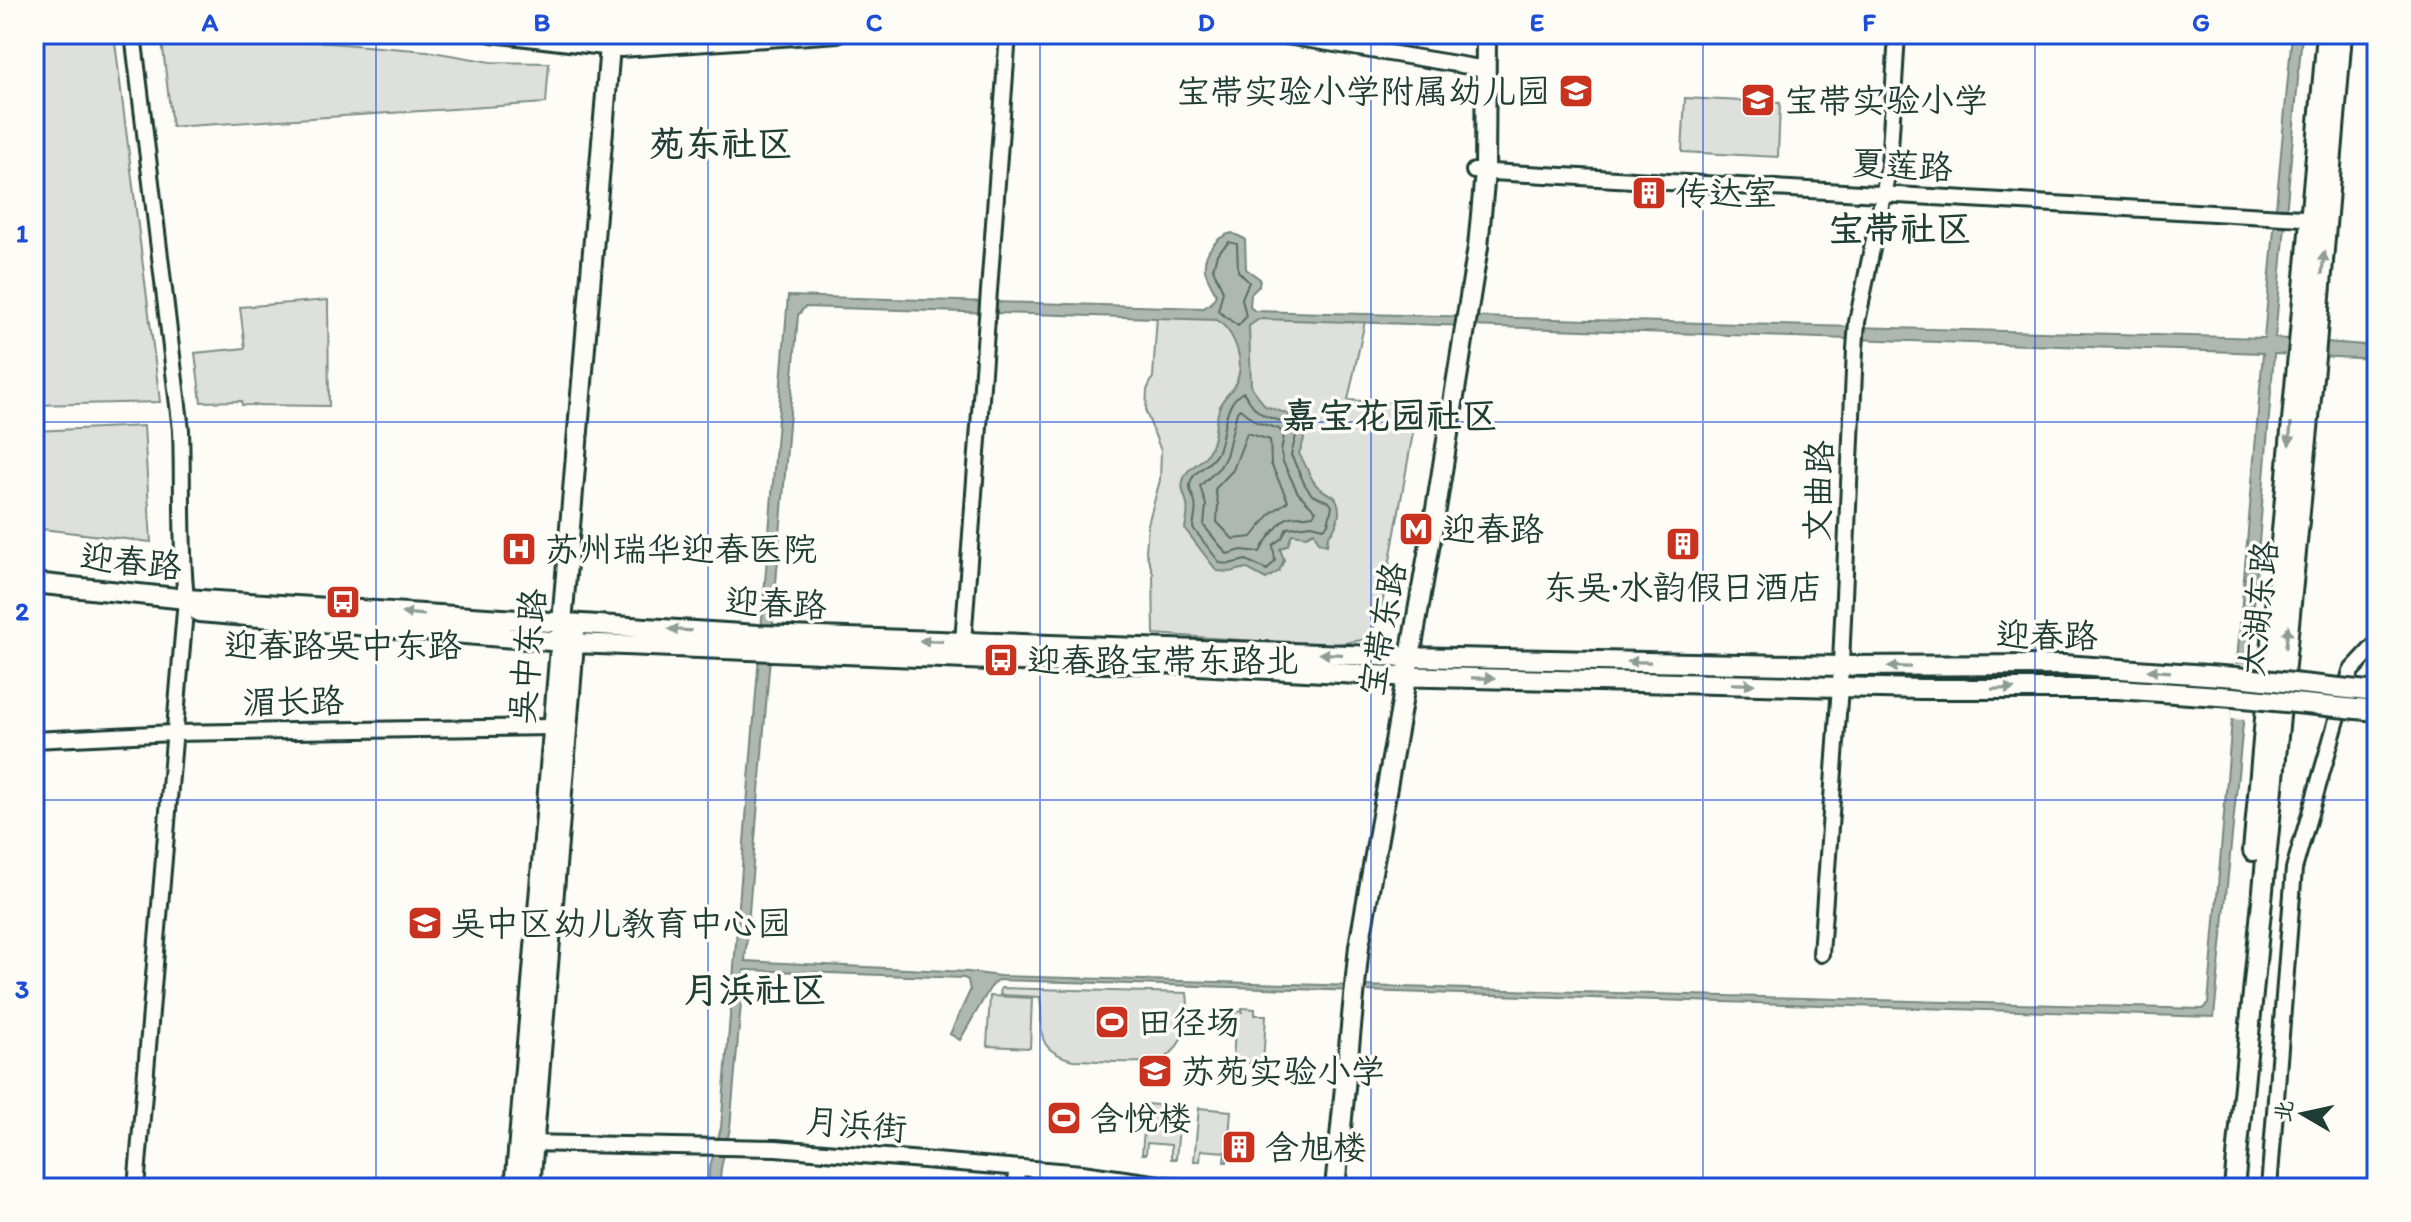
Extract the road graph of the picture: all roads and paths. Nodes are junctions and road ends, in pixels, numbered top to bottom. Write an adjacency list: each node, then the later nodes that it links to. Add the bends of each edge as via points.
1 (133, 34): 19 (street, via 181,430)
2 (492, 34): 11 (street)
3 (838, 34): 11 (street)
4 (1008, 34): 21 (street)
5 (1274, 34): 12 (street)
6 (1475, 34): 12 (main road, 宝带东路)
7 (1486, 34): 12 (main road, 宝带东路)
8 (1897, 34): 14 (street, 文曲路)
9 (2327, 34): 15 (main road, 太湖东路)
10 (2342, 34): 15 (main road, 太湖东路)
11 (616, 41): 20 (main road, 吴中东路)
12 (1480, 68): 13 (main road, 宝带东路)
13 (1480, 172): 14 (street, 夏莲路); 24 (main road, 宝带东路, via 1455,359)
14 (1885, 194): 15 (street, 夏莲路); 25 (street, 文曲路, via 1855,343)
15 (2319, 219): 16 (main road, 太湖东路)
16 (2307, 348): 44 (main road, 太湖东路, one-way to 44); 45 (main road, 太湖东路, one-way to 16)
17 (34, 583): 19 (main road, 迎春路)
18 (34, 595): 19 (main road, 迎春路)
19 (186, 605): 20 (main road, 迎春路); 31 (street)
20 (568, 633): 22 (main road, 迎春路); 30 (main road, 吴中东路); 35 (main road, 吴中东路)
21 (963, 642): 22 (main road, 迎春路, one-way to 22); 24 (main road, 迎春路, one-way to 21)
22 (763, 643): 26 (main road, 迎春路, via 1066,663)
23 (2377, 643): 46 (street, via 2351,671 2294,869)
24 (1402, 656): 25 (main road, 迎春路, one-way to 24); 26 (main road, 宝带东路)
25 (1841, 666): 27 (street, 文曲路); 28 (main road, 迎春路, one-way to 25, bridge, via 2064,665)
26 (1399, 676): 27 (main road, 迎春路, one-way to 27); 34 (main road, 宝带东路)
27 (1840, 686): 29 (main road, 迎春路, one-way to 29, bridge, via 2166,691); 33 (street, 文曲路)
28 (2377, 692)
29 (2377, 711)
30 (553, 727): 31 (street, 湄长路); 35 (main road, 吴中东路)
31 (173, 733): 32 (street, 湄长路); 37 (street)
32 (34, 740)
33 (1821, 954)
34 (1348, 989): 42 (main road, 宝带东路); 43 (main road, 宝带东路)
35 (526, 1143): 36 (street, 月浜街, via 776,1148); 38 (main road, 吴中东路); 39 (main road, 吴中东路)
36 (1017, 1168): 40 (street); 41 (street, 月浜街)
37 (136, 1188)
38 (515, 1188)
39 (530, 1188)
40 (1016, 1188)
41 (1188, 1188)
42 (1324, 1188)
43 (1335, 1188)
44 (2222, 1188)
45 (2234, 1188)
46 (2269, 1188)

